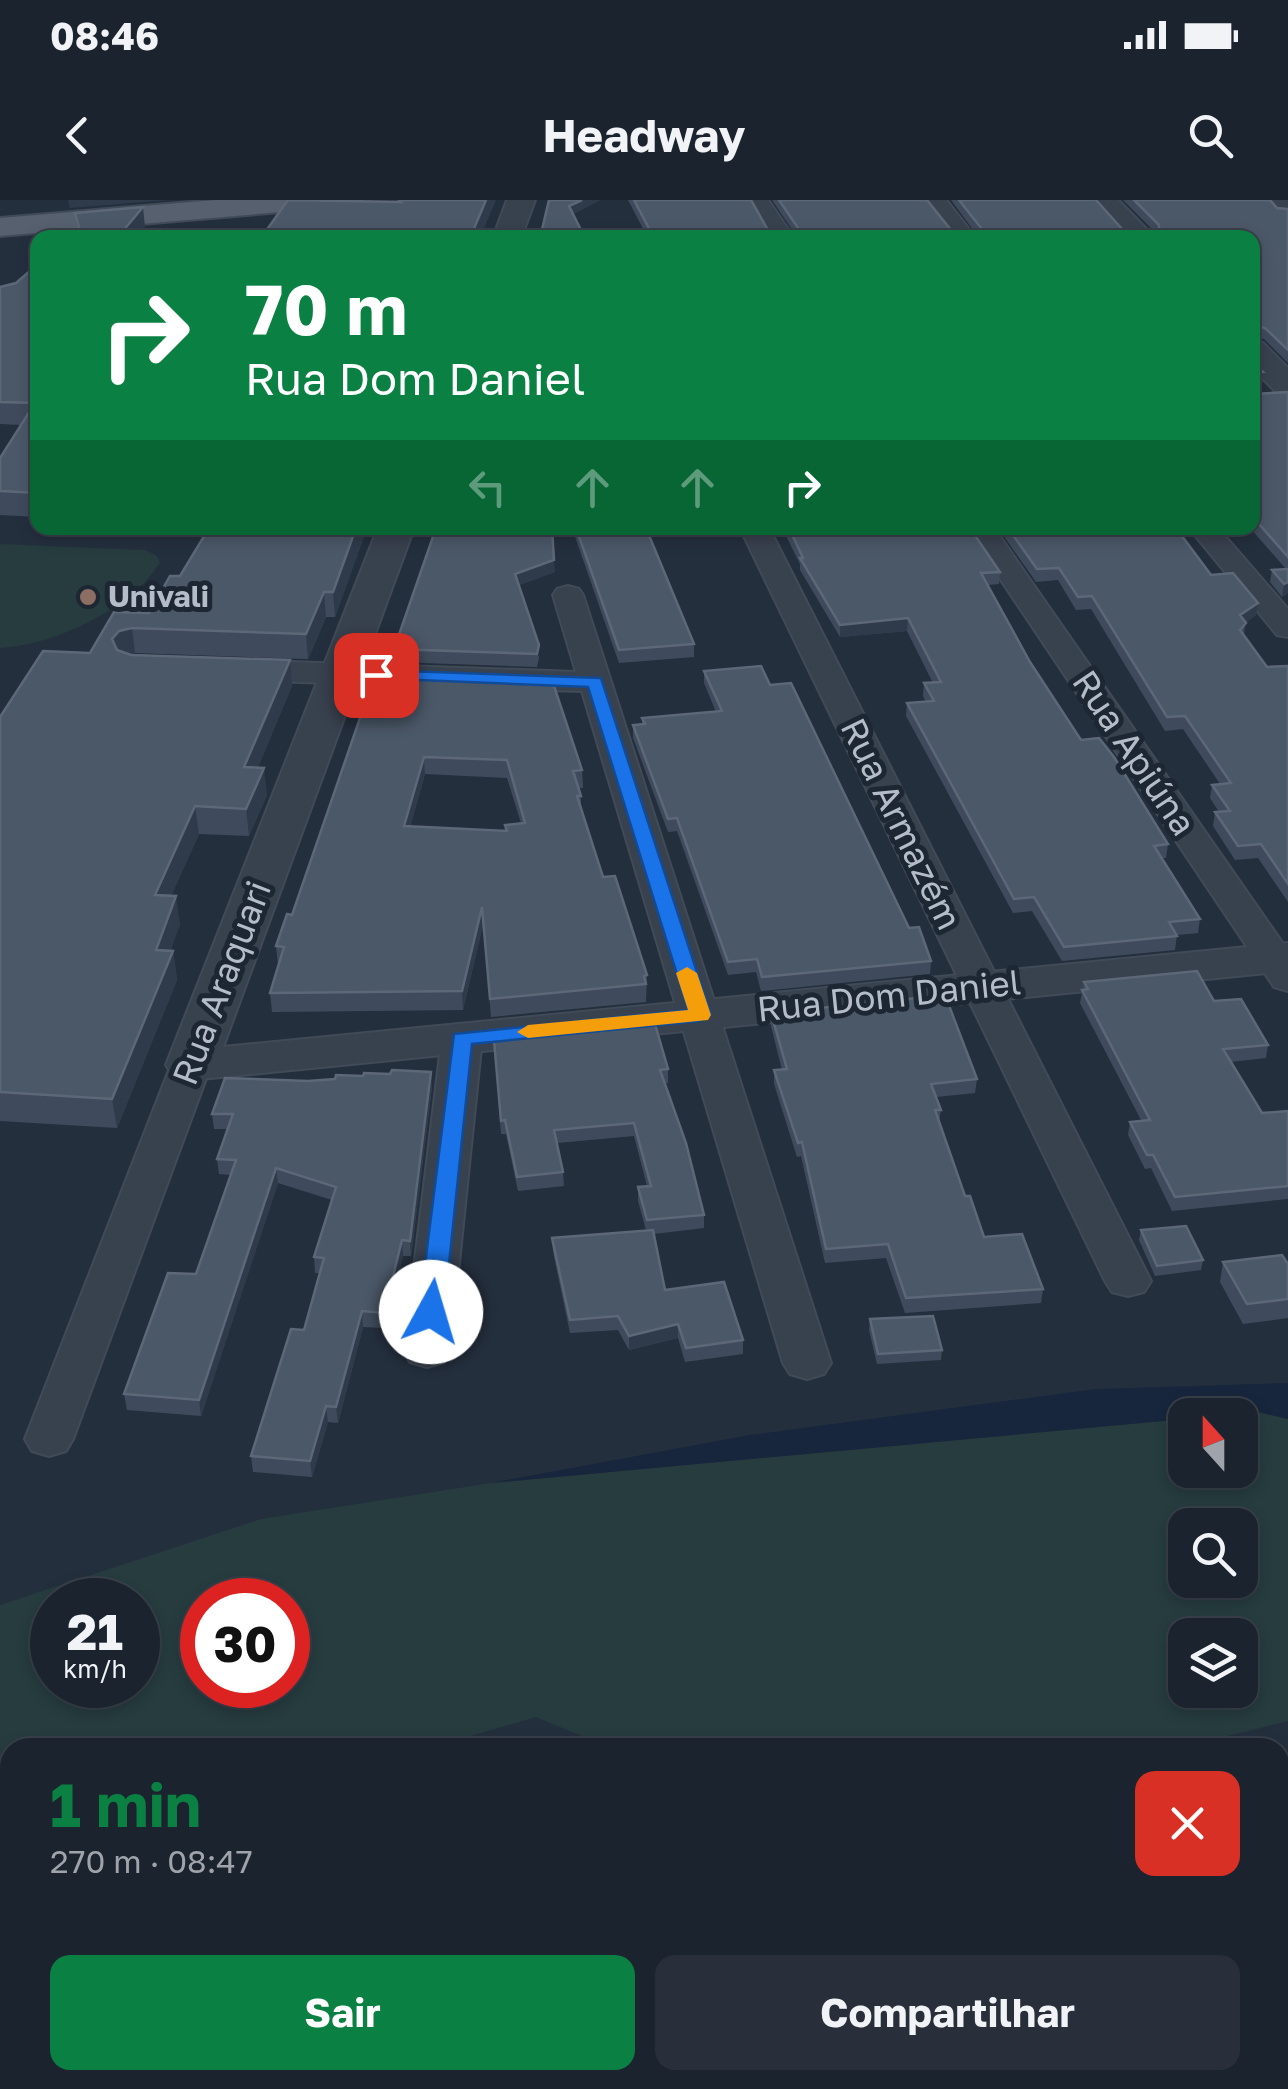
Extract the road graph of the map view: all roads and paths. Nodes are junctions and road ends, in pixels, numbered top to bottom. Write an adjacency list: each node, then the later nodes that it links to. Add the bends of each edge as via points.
1 (203, 200): 9 (main road)
2 (316, 200): 10 (main road)
3 (521, 200): 11 (street)
4 (757, 200): 12 (street)
5 (934, 200): 13 (street)
6 (1104, 200): 14 (street)
7 (1277, 200): 8 (street)
8 (1288, 209)
9 (0, 218)
10 (0, 227)
11 (510, 230)
12 (778, 230)
13 (958, 230)
14 (1133, 230)
15 (1260, 363): 16 (street)
16 (1278, 391)
17 (393, 535): 24 (street, Rua Araquari)
18 (757, 535): 27 (street, Rua Armazém)
19 (985, 535): 26 (street, Rua Apiúna)
20 (1209, 535): 22 (street)
21 (568, 595): 25 (street)
22 (1288, 628)
23 (210, 670): 24 (street)
24 (340, 674): 25 (street); 30 (street, Rua Araquari)
25 (595, 682): 28 (street)
26 (1283, 965): 27 (street, Rua Dom Daniel)
27 (982, 987): 28 (street, Rua Dom Daniel); 31 (street, Rua Armazém)
28 (700, 1015): 29 (street, Rua Dom Daniel); 33 (street)
29 (462, 1038): 30 (street, Rua Dom Daniel); 32 (street)
30 (191, 1064): 34 (street, Rua Araquari)
31 (1128, 1281)
32 (427, 1351)
33 (807, 1362)
34 (49, 1440)

